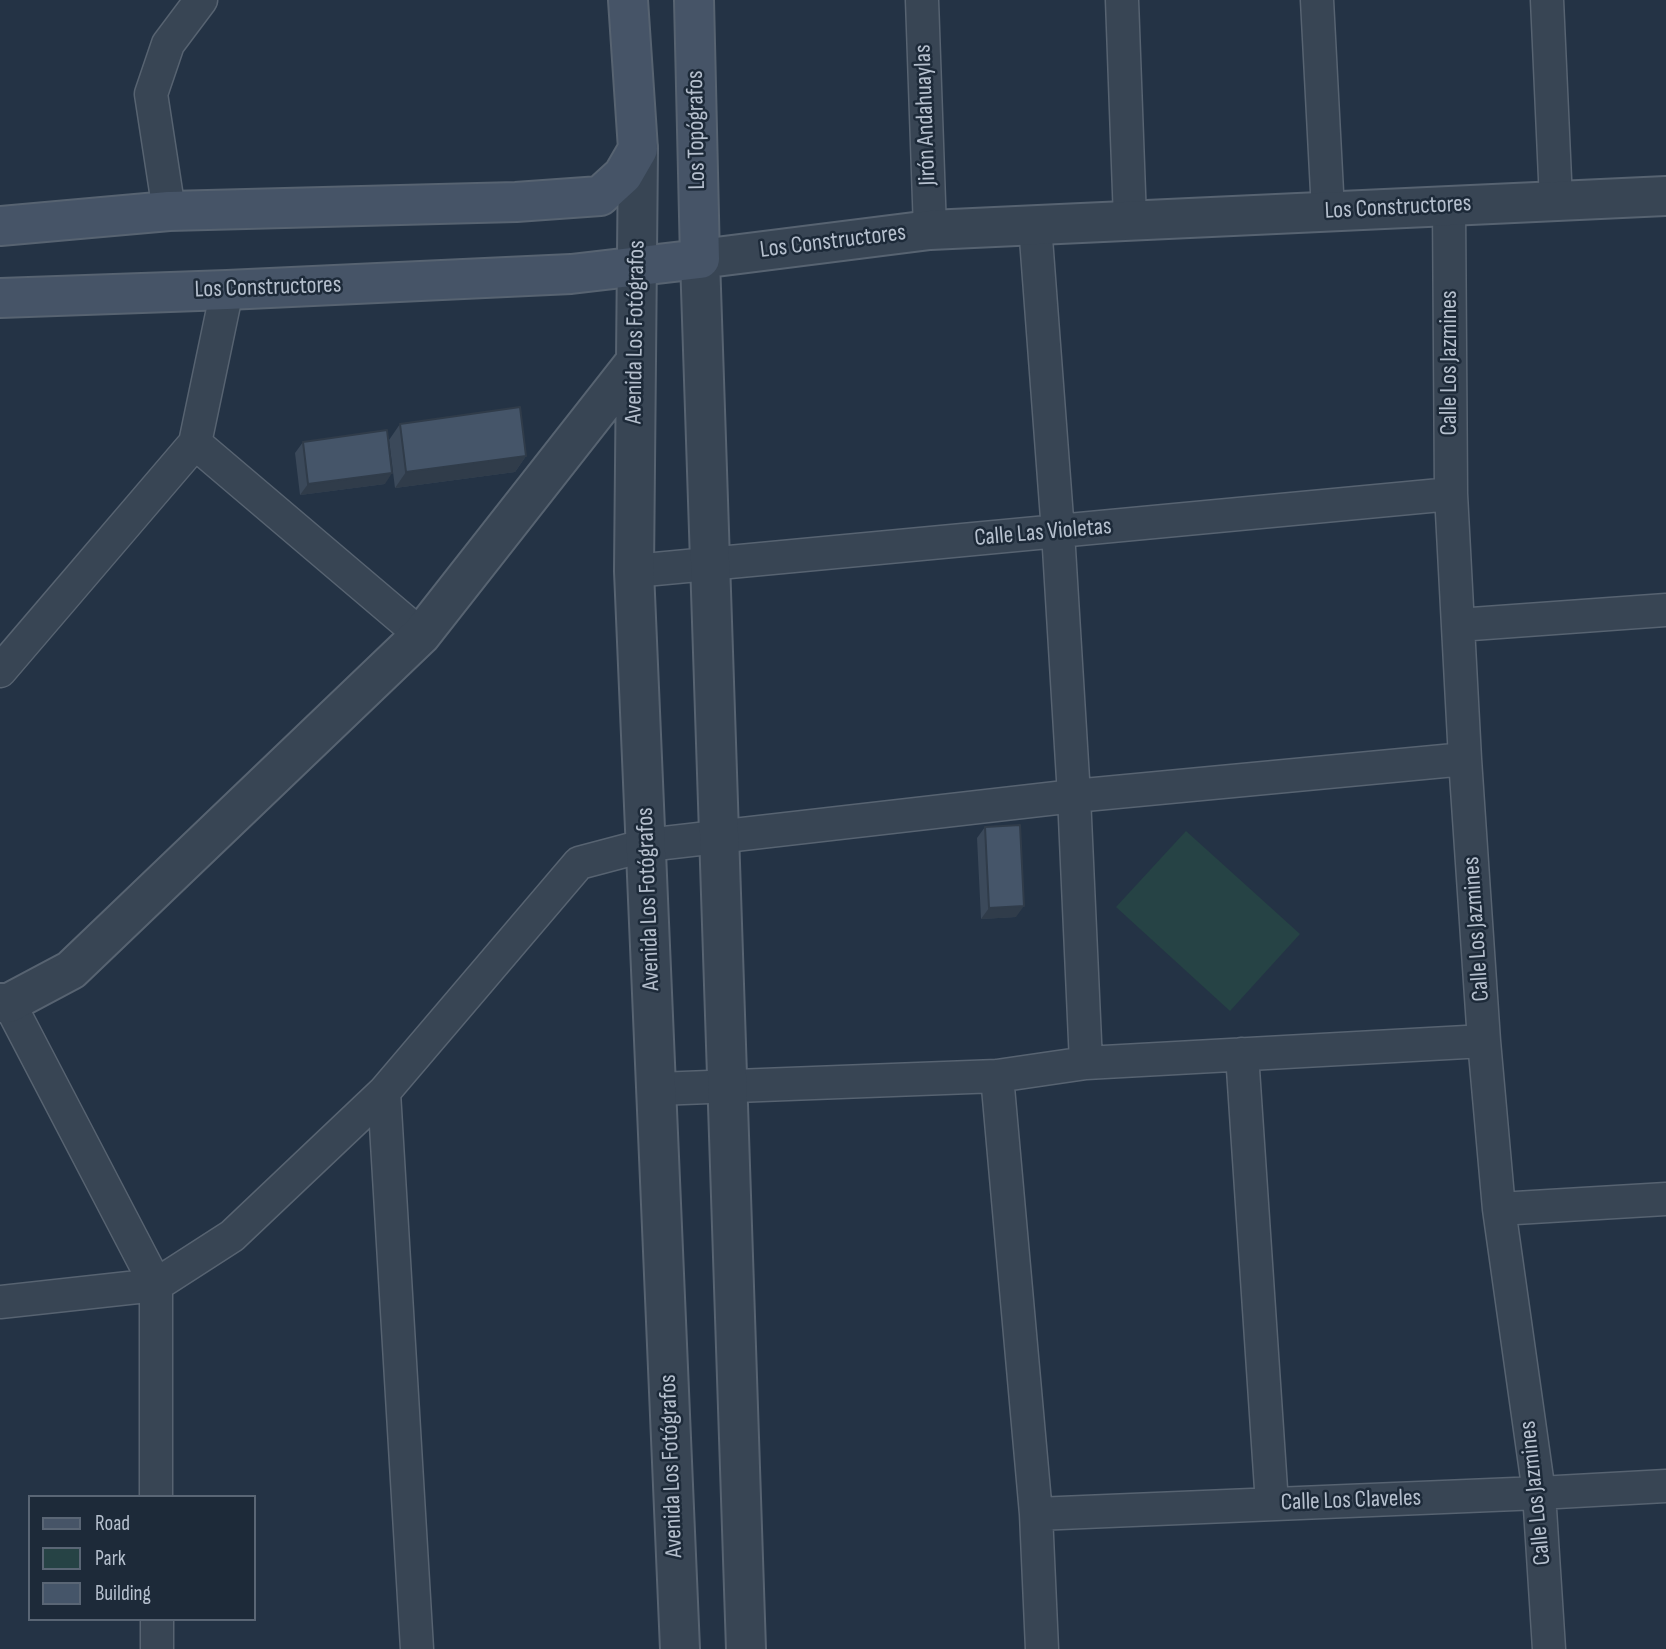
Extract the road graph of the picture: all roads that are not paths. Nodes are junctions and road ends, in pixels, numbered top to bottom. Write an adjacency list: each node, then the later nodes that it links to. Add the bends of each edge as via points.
1 (201, 0): 12 (street, via 168,44 151,94)
2 (628, 0): 8 (main road)
3 (694, 0): 18 (main road, Los Topógrafos)
4 (922, 0): 17 (street, Jirón Andahuaylas)
5 (1122, 0): 14 (street)
6 (1317, 0): 13 (street)
7 (1547, 0): 10 (street)
8 (638, 149): 12 (main road, via 623,175 600,196); 19 (street, Avenida Los Fotógrafos)
9 (1666, 196): 10 (street, Los Constructores)
10 (1556, 201): 11 (street, Los Constructores)
11 (1449, 206): 13 (street, Los Constructores); 24 (street, Calle Los Jazmines)
12 (169, 211): 16 (main road)
13 (1328, 211): 14 (street, Los Constructores)
14 (1130, 220): 15 (street, Los Constructores)
15 (1035, 225): 17 (street, Los Constructores); 25 (street)
16 (0, 226)
17 (930, 230): 18 (street, Los Constructores)
18 (699, 260): 19 (main road, Los Constructores); 26 (street)
19 (637, 267): 20 (main road, Los Constructores); 22 (street, Avenida Los Fotógrafos)
20 (227, 290): 21 (main road, Los Constructores); 23 (street)
21 (0, 298)
22 (636, 361): 27 (street, Avenida Los Fotógrafos); 30 (street)
23 (195, 443): 30 (street); 31 (street)
24 (1451, 494): 25 (street, Calle Las Violetas); 29 (street, Calle Los Jazmines)
25 (1058, 532): 26 (street, Calle Las Violetas); 33 (street)
26 (710, 565): 27 (street, Calle Las Violetas); 34 (street)
27 (634, 571): 35 (street, Avenida Los Fotógrafos)
28 (1666, 610): 29 (street)
29 (1458, 625): 32 (street, Calle Los Jazmines)
30 (421, 635): 36 (street, via 71,970)
31 (0, 671)
32 (1465, 759): 33 (street); 37 (street, Calle Los Jazmines)
33 (1074, 796): 34 (street); 39 (street)
34 (719, 836): 35 (street); 41 (street)
35 (647, 845): 42 (street, Avenida Los Fotógrafos); 43 (street, via 579,863)
36 (4, 1003): 46 (street)
37 (1484, 1041): 38 (street); 45 (street, Calle Los Jazmines)
38 (1242, 1054): 39 (street); 51 (street)
39 (1086, 1063): 40 (street)
40 (997, 1076): 41 (street); 52 (street)
41 (727, 1086): 42 (street); 57 (street)
42 (657, 1089): 56 (street, Avenida Los Fotógrafos)
43 (384, 1092): 46 (street, via 232,1236); 55 (street)
44 (1666, 1199): 45 (street)
45 (1499, 1209): 49 (street, Calle Los Jazmines)
46 (156, 1285): 47 (street); 50 (street)
47 (0, 1302)
48 (1666, 1486): 49 (street, Calle Los Claveles)
49 (1539, 1493): 51 (street, Calle Los Claveles); 59 (street, Calle Los Jazmines)
50 (156, 1495)
51 (1272, 1504): 52 (street, Calle Los Claveles)
52 (1036, 1514): 58 (street)
53 (157, 1621): 54 (street)
54 (157, 1649)
55 (417, 1649)
56 (680, 1649)
57 (746, 1649)
58 (1042, 1649)
59 (1549, 1649)

